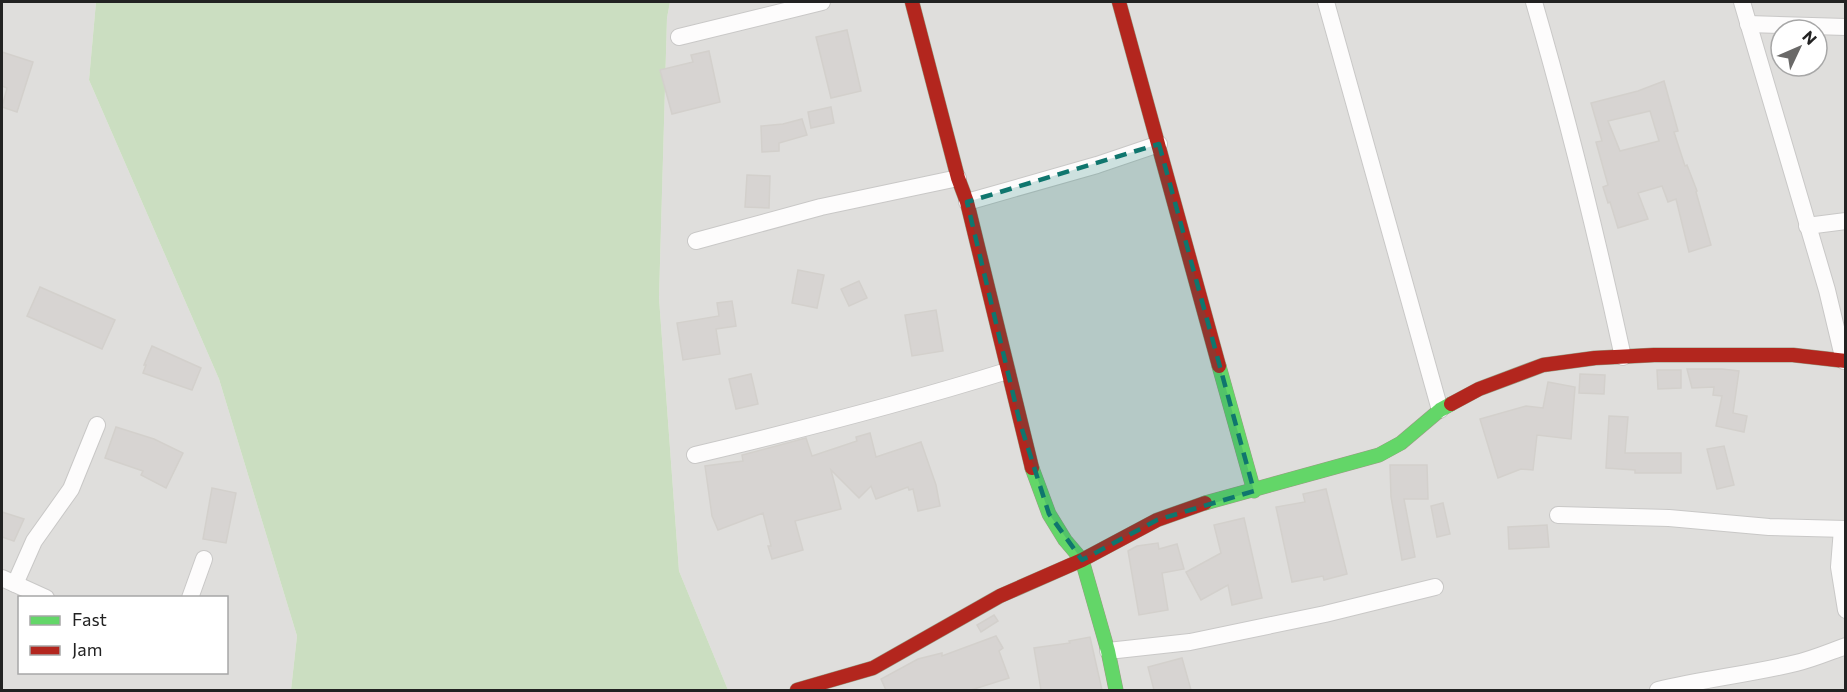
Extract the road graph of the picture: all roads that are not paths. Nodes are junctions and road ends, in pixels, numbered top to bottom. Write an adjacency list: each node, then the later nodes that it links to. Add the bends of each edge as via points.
1 (822, 2): 9 (street)
2 (912, 2): 11 (street)
3 (1119, 2): 10 (street)
4 (1326, 2): 19 (street)
5 (1534, 2): 16 (street, via 1592,214)
6 (1742, 2): 7 (street)
7 (1748, 24): 8 (street); 14 (street)
8 (1845, 27)
9 (680, 37)
10 (1159, 144): 12 (street); 22 (street)
11 (958, 178): 12 (street); 15 (street, via 821,207)
12 (967, 202): 18 (street)
13 (1845, 221): 14 (street)
14 (1806, 226): 17 (street)
15 (696, 241)
16 (1623, 357): 17 (street, via 1793,355); 19 (street, via 1543,365 1479,389)
17 (1845, 361)
18 (1007, 371): 21 (street, via 839,420); 26 (street, via 1028,456 1049,514)
19 (1440, 410): 22 (street, via 1379,455)
20 (97, 425): 27 (street, via 71,489)
21 (695, 455)
22 (1254, 491): 26 (street, via 1157,520)
23 (1558, 515): 24 (street)
24 (1844, 529): 31 (street, via 1839,567)
25 (204, 559): 30 (street)
26 (1082, 560): 33 (street); 34 (street, via 1000,596 873,668)
27 (8, 581): 29 (street)
28 (1435, 587): 33 (street, via 1190,642)
29 (44, 596)
30 (190, 596)
31 (1845, 610)
32 (1845, 646): 36 (street, via 1799,662)
33 (1108, 651): 35 (street)
34 (797, 690)
35 (1116, 690)
36 (1658, 690)

